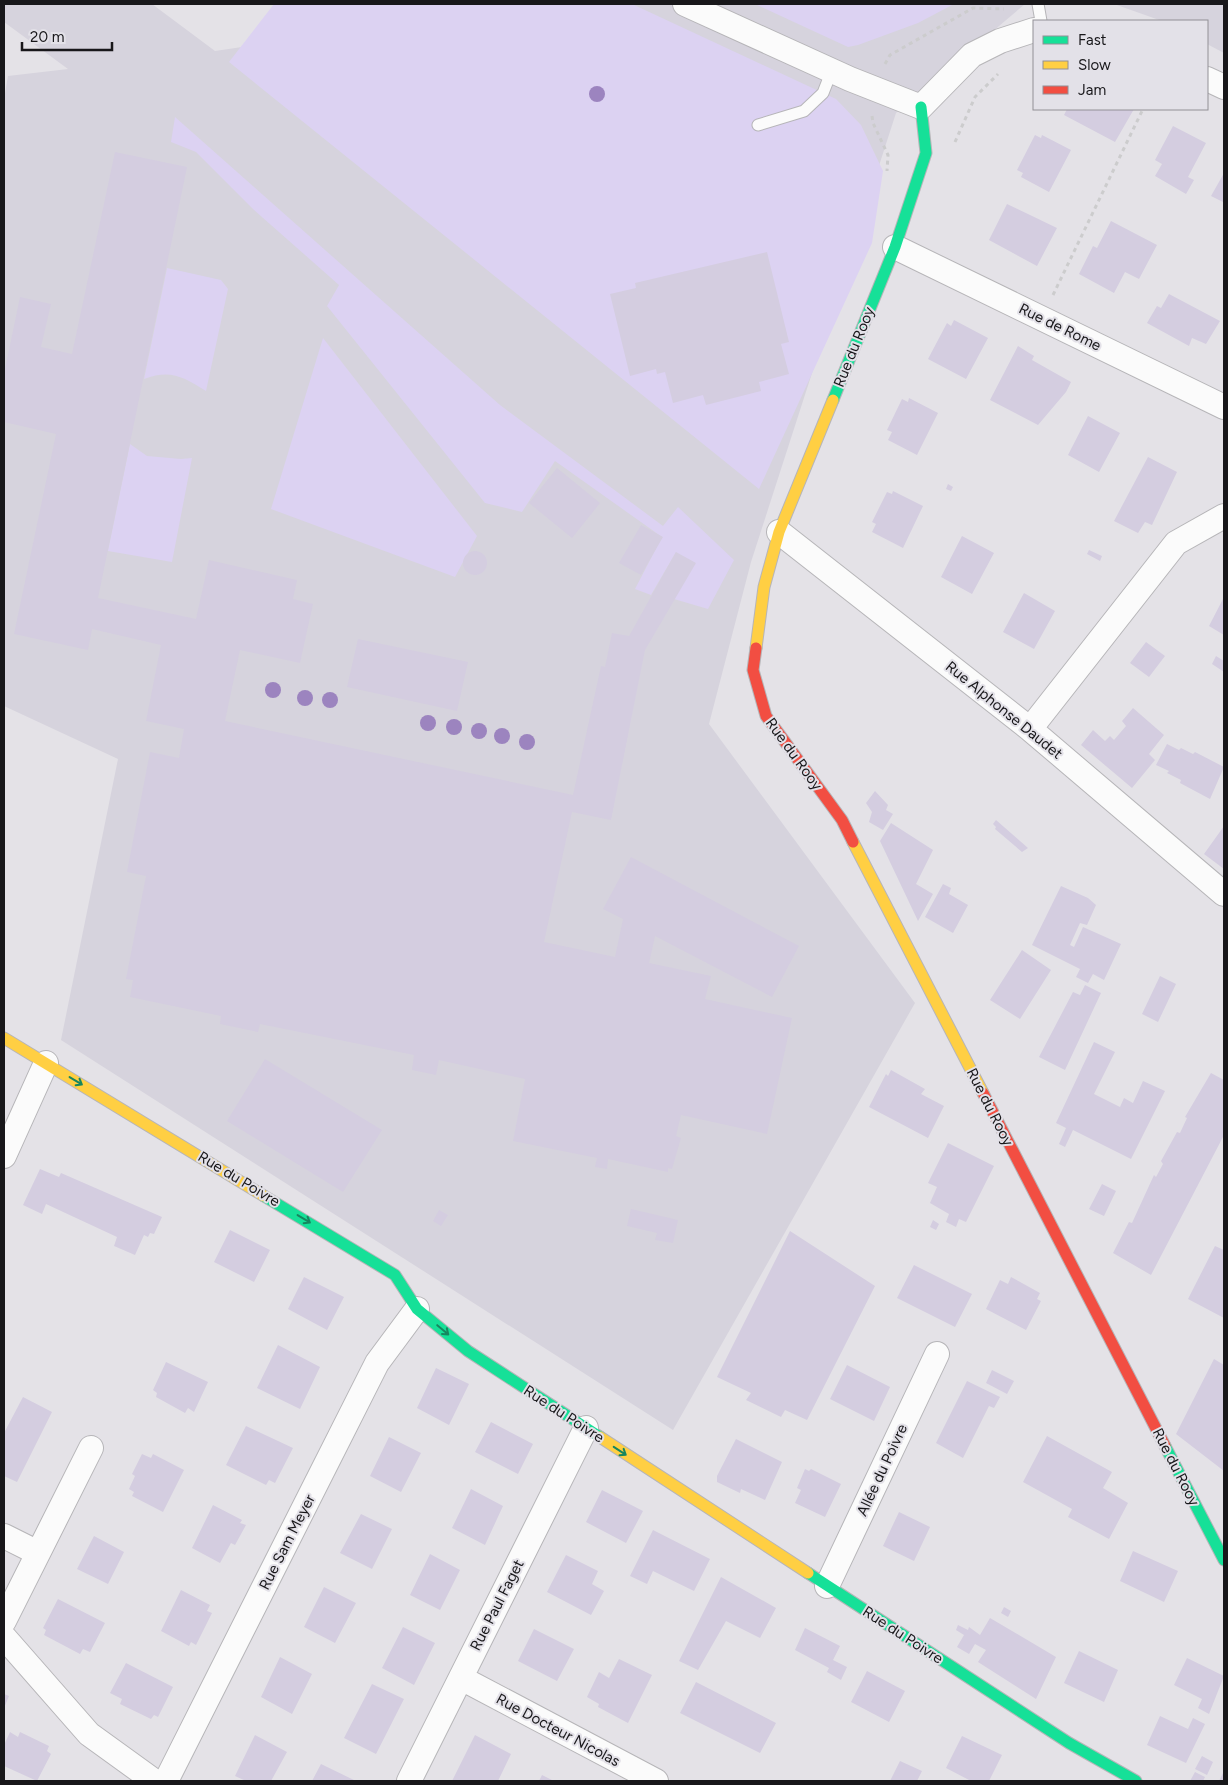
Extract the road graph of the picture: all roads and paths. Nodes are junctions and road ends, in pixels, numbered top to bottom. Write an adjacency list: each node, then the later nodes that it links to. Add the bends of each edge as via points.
1 (685, 4): 5 (street)
2 (1038, 4): 3 (lane)
3 (1041, 20)
4 (1033, 30): 8 (street, via 972,55)
5 (832, 70): 8 (street); 10 (lane, via 823,94 804,111)
6 (1208, 79): 7 (street)
7 (1224, 87)
8 (921, 107): 11 (street, Rue du Rooy, via 926,153)
9 (1143, 110): 12 (path)
10 (758, 125)
11 (895, 247): 12 (street, Rue de Rome); 15 (street, Rue du Rooy)
12 (1042, 318): 13 (street, Rue de Rome)
13 (1224, 407)
14 (1224, 516): 16 (street, via 1176,543)
15 (779, 532): 16 (street, Rue Alphonse Daudet); 27 (street, Rue du Rooy, via 764,588 753,670 766,716 842,820)
16 (1030, 729): 17 (street, Rue Alphonse Daudet)
17 (1224, 894)
18 (4, 1038): 19 (street, Rue du Poivre)
19 (46, 1063): 20 (street); 21 (street, Rue du Poivre, one-way to 21, via 395,1275)
20 (4, 1156)
21 (417, 1309): 23 (street, Rue du Poivre, one-way to 23, via 468,1351); 33 (street, Rue Sam Meyer, via 377,1363)
22 (937, 1354): 28 (street, Allée du Poivre)
23 (586, 1428): 28 (street, Rue du Poivre, one-way to 28); 31 (street, Rue Paul Faget)
24 (91, 1448): 26 (street)
25 (4, 1536): 26 (street)
26 (38, 1554): 29 (street)
27 (1224, 1560)
28 (828, 1586): 36 (street, Rue du Poivre, via 1069,1743)
29 (4, 1621)
30 (4, 1637): 32 (street, via 89,1734)
31 (461, 1678): 34 (street, Rue Paul Faget); 35 (street, Rue Docteur Nicolas)
32 (154, 1781)
33 (166, 1781)
34 (409, 1781)
35 (656, 1781)
36 (1136, 1781)

